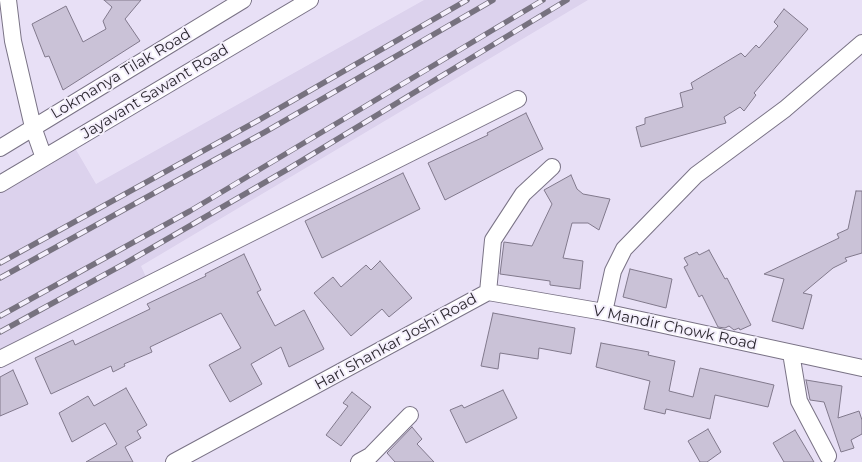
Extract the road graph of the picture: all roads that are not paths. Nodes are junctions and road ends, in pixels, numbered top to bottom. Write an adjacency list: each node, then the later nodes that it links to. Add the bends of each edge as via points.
1 (8, 0): 6 (street, via 13,42)
2 (243, 0): 6 (street, Lokmanya Tilak Road)
3 (310, 0): 8 (street, Jayavant Sawant Road)
4 (862, 43): 12 (street, via 785,109 696,175 624,249 614,271)
5 (518, 99): 14 (street)
6 (33, 127): 7 (street, Lokmanya Tilak Road); 8 (street)
7 (0, 148)
8 (44, 158): 10 (street, Jayavant Sawant Road)
9 (552, 167): 11 (street, Hari Shankar Joshi Road, via 523,194 492,240)
10 (0, 184)
11 (488, 292): 12 (street, V Mandir Chowk Road); 18 (street, Hari Shankar Joshi Road)
12 (604, 312): 13 (street, V Mandir Chowk Road)
13 (791, 353): 15 (street, V Mandir Chowk Road); 17 (street, via 800,401)
14 (0, 359)
15 (862, 368)
16 (410, 415): 19 (street, via 370,456)
17 (828, 456)
18 (174, 462)
19 (359, 462)

